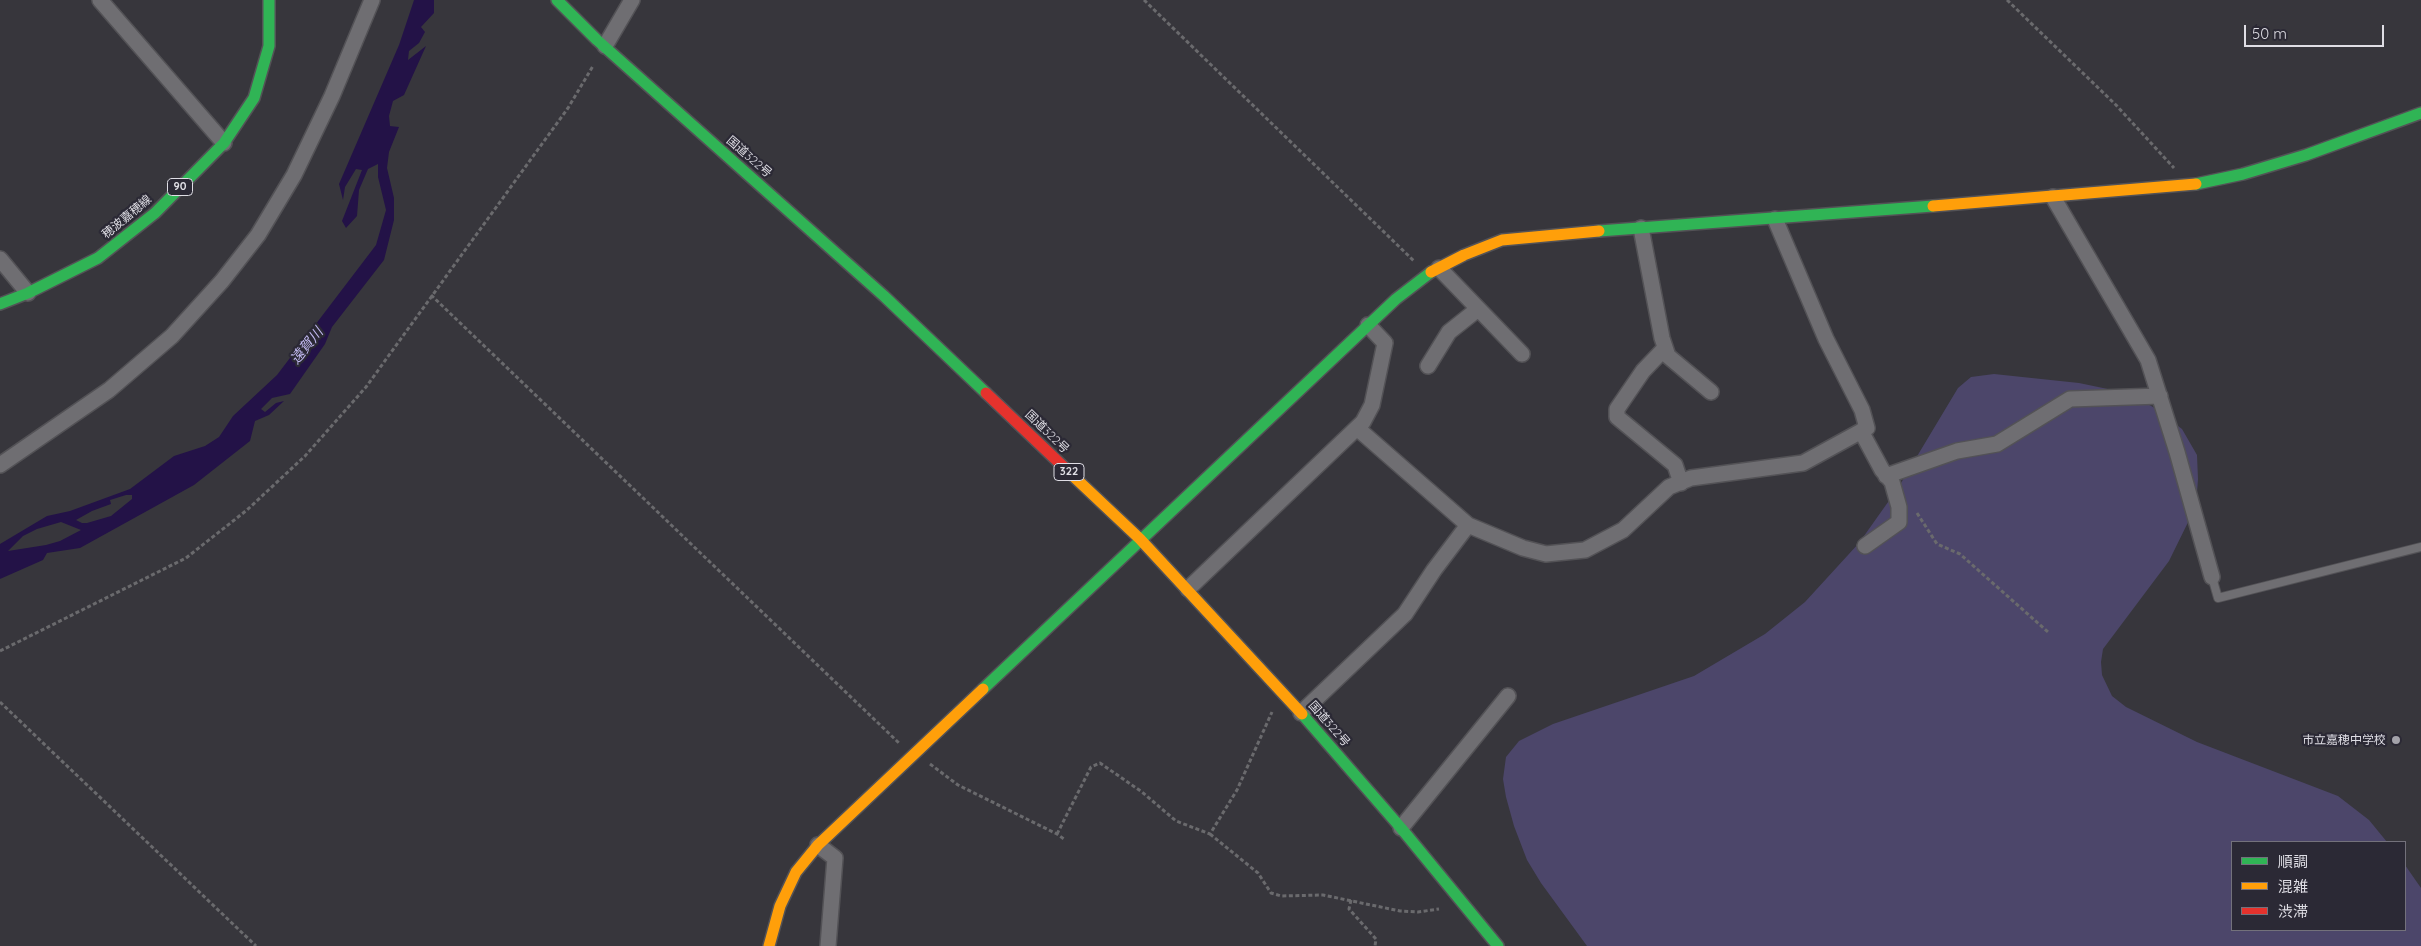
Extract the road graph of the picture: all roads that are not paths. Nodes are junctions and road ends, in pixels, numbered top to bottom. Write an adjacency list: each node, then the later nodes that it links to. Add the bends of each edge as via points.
1 (100, 0): 8 (street)
2 (269, 0): 8 (main road, 穂波嘉穂線 / 90, via 269,46 254,98)
3 (372, 0): 25 (street, via 332,96 294,175 258,234 222,281 172,336 109,390)
4 (557, 0): 6 (main road, 国道322号 / 322)
5 (632, 0): 6 (street)
6 (601, 43): 29 (main road, 国道322号 / 322, via 884,296)
7 (2421, 113): 9 (main road, via 2243,174 2189,185)
8 (224, 143): 14 (main road, 穂波嘉穂線 / 90, via 155,213 98,258)
9 (2053, 197): 10 (main road); 22 (street, via 2148,360)
10 (1775, 219): 11 (main road); 24 (street, via 1826,338 1862,410 1867,428)
11 (1641, 228): 13 (main road, via 1502,240); 18 (street)
12 (0, 259): 14 (street)
13 (1433, 271): 16 (street); 17 (main road)
14 (28, 293): 15 (main road, 穂波嘉穂線 / 90)
15 (0, 304)
16 (1478, 308): 19 (street); 20 (street, via 1449,332)
17 (1368, 325): 23 (street, via 1385,343 1372,405); 29 (main road)
18 (1665, 348): 21 (street, via 1668,356); 27 (street, via 1643,371 1617,409 1617,417 1675,464)
19 (1522, 354)
20 (1428, 366)
21 (1711, 392)
22 (2160, 396): 26 (street, via 2070,399 1997,444 1956,451); 32 (street)
23 (1357, 428): 28 (street); 33 (street)
24 (1861, 431): 26 (street); 27 (street, via 1803,463)
25 (0, 465)
26 (1886, 476): 30 (street, via 1892,482 1899,522)
27 (1680, 482): 28 (street, via 1669,487 1623,530 1585,550 1546,554)
28 (1468, 525): 35 (street, via 1405,614)
29 (1140, 539): 33 (main road, 国道322号 / 322); 37 (main road)
30 (1865, 546)
31 (2421, 547): 32 (lane, via 2218,598)
32 (2212, 577)
33 (1188, 589): 35 (main road, 国道322号 / 322)
34 (1508, 696): 36 (street)
35 (1301, 713): 36 (main road, 国道322号 / 322)
36 (1401, 828): 40 (main road, 国道322号 / 322)
37 (818, 845): 38 (main road, via 796,872 780,906); 39 (street, via 835,858)
38 (769, 946)
39 (828, 946)
40 (1498, 946)

